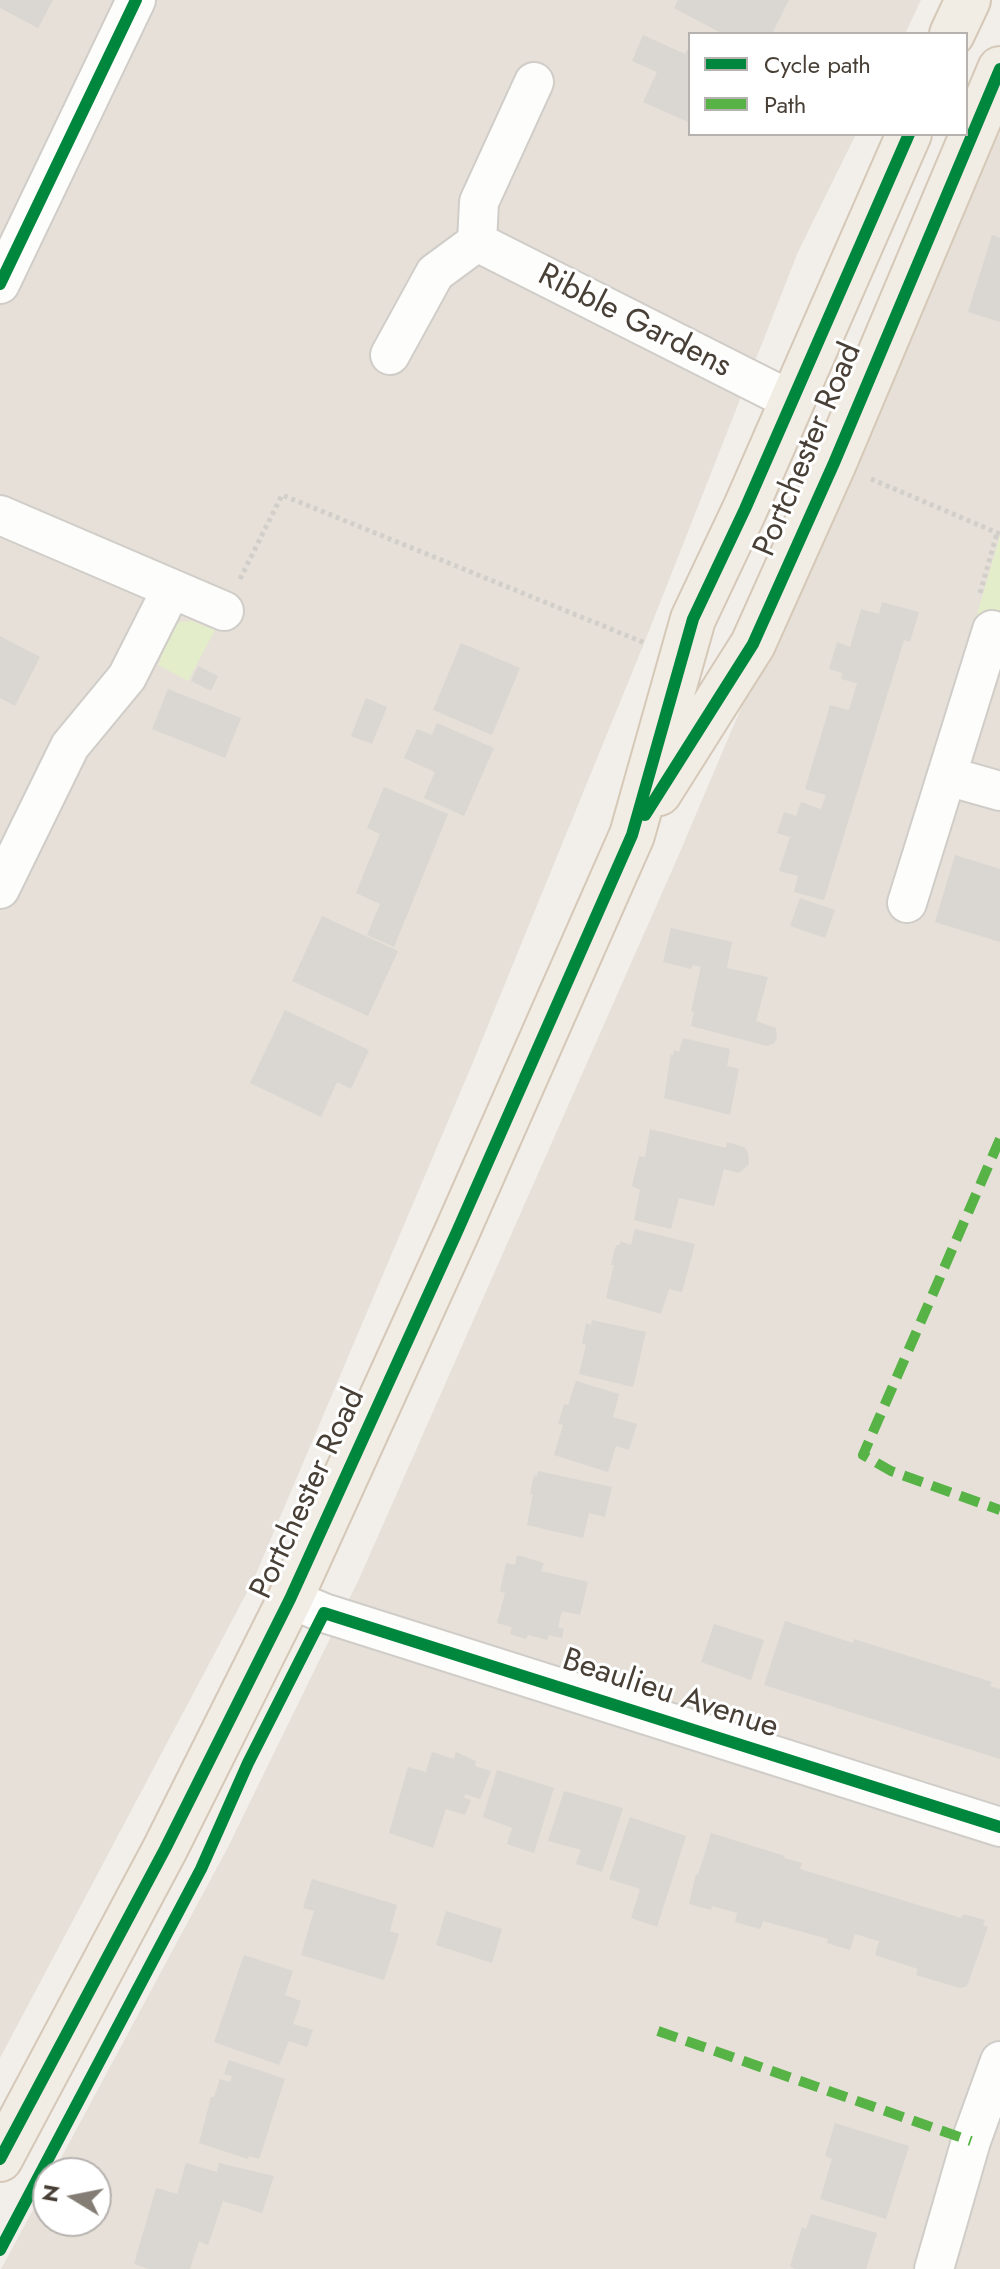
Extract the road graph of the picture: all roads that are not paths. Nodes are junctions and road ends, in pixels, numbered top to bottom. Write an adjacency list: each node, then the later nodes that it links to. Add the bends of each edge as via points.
1 (136, 0): 8 (street)
2 (968, 0): 3 (main road)
3 (953, 32)
4 (1000, 69): 17 (main road, Portchester Road, via 753,644)
5 (534, 82): 7 (street, via 479,202)
6 (908, 136): 10 (main road, Portchester Road)
7 (477, 242): 9 (street, via 435,273); 10 (street, Ribble Gardens)
8 (0, 284)
9 (390, 355)
10 (792, 401): 17 (main road, Portchester Road, via 693,619)
11 (0, 515): 12 (street)
12 (171, 590): 13 (street); 18 (street, via 127,677 70,746)
13 (224, 611)
14 (992, 630): 15 (street)
15 (947, 776): 16 (street); 19 (street)
16 (1000, 791)
17 (632, 835): 20 (main road, Portchester Road)
18 (0, 889)
19 (907, 903)
20 (290, 1599): 21 (street, Beaulieu Avenue); 23 (main road, Portchester Road)
21 (1000, 1827)
22 (1000, 2061): 24 (street)
23 (0, 2159)
24 (934, 2269)

